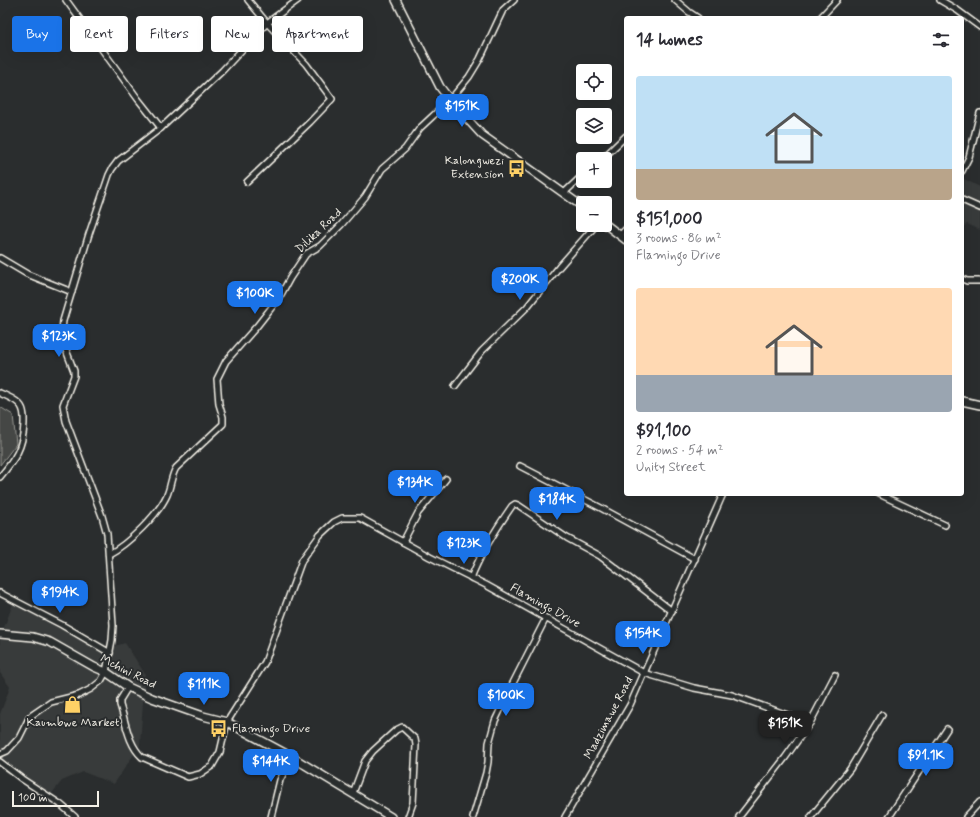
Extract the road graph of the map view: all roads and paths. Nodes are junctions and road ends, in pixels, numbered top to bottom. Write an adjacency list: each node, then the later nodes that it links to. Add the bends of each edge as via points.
1 (66, 0): 15 (street)
2 (248, 0): 11 (street)
3 (298, 0): 11 (street)
4 (396, 0): 13 (street, via 440,86)
5 (514, 0): 13 (street, via 503,10 470,77)
6 (675, 0): 9 (street)
7 (837, 0): 10 (street)
8 (940, 0): 12 (street)
9 (695, 16)
10 (822, 16)
11 (266, 23): 15 (street, via 222,72); 19 (street, via 306,64 332,99)
12 (980, 27)
13 (450, 100): 21 (street, via 482,135); 43 (street, Dilika Road, via 382,169 364,197 341,225 320,246 306,254 279,298 223,365 217,379 223,421 221,427 176,468 166,496 148,522 120,548)
14 (980, 113): 18 (street)
15 (161, 128): 31 (street, via 124,155 112,169)
16 (624, 138): 17 (street)
17 (609, 152)
18 (964, 167)
19 (247, 182)
20 (576, 182): 21 (street)
21 (564, 193): 23 (street)
22 (964, 201): 24 (street)
23 (576, 202)
24 (980, 208)
25 (612, 229): 27 (street)
26 (590, 232): 32 (street, via 527,307 482,351)
27 (623, 238)
28 (0, 258): 31 (street, via 27,274)
29 (964, 280): 30 (street)
30 (980, 281)
31 (72, 292): 43 (street, via 62,330 63,342 74,376 65,399 64,411 102,516 107,534)
32 (455, 386)
33 (0, 393): 37 (street, via 22,408 24,422 22,444)
34 (964, 402): 35 (street)
35 (980, 405)
36 (520, 466): 44 (street)
37 (0, 477)
38 (446, 479): 42 (street, via 418,513)
39 (722, 496): 44 (street, Madzimawe Road)
40 (883, 496): 41 (street)
41 (945, 524)
42 (403, 542): 45 (street, Flamingo Drive); 56 (street, Flamingo Drive, via 360,518 351,517 334,522 320,535 302,560 265,662)
43 (108, 554): 50 (street, via 113,625)
44 (695, 560): 47 (street, Madzimawe Road)
45 (471, 578): 47 (street, via 493,534 515,504 600,556); 48 (street, Flamingo Drive)
46 (0, 593): 50 (street)
47 (672, 611): 52 (street, Madzimawe Road)
48 (546, 618): 52 (street, Flamingo Drive); 68 (street, via 495,721 486,773)
49 (0, 634): 51 (street, Mchini Road, via 33,637 50,642)
50 (110, 653): 51 (street)
51 (106, 672): 54 (street, Mchini Road); 59 (street, via 92,689 51,702 32,715 19,738 7,751)
52 (644, 673): 57 (street, Flamingo Drive, via 694,688 732,695); 69 (street, Madzimawe Road, via 630,705)
53 (835, 675): 57 (street)
54 (128, 687): 56 (street, Mchini Road, via 152,698); 56 (street, Flamingo Drive, via 120,702 134,748 142,757 185,777 200,774 212,766 220,752)
55 (882, 715): 71 (street, via 850,769)
56 (227, 722): 60 (street, Mchini Road)
57 (810, 723): 70 (street)
58 (948, 729): 72 (street)
59 (0, 754)
60 (292, 757): 62 (street, Mchini Road); 65 (street, via 280,780)
61 (0, 762): 64 (street, via 60,804)
62 (353, 793): 66 (street, Mchini Road); 67 (street, via 365,761 402,727 414,739 416,745 413,803)
63 (980, 802): 73 (street)
64 (74, 817)
65 (271, 817)
66 (391, 817)
67 (408, 817)
68 (473, 817)
69 (565, 817)
70 (739, 817)
71 (811, 817)
72 (889, 817)
73 (966, 817)

